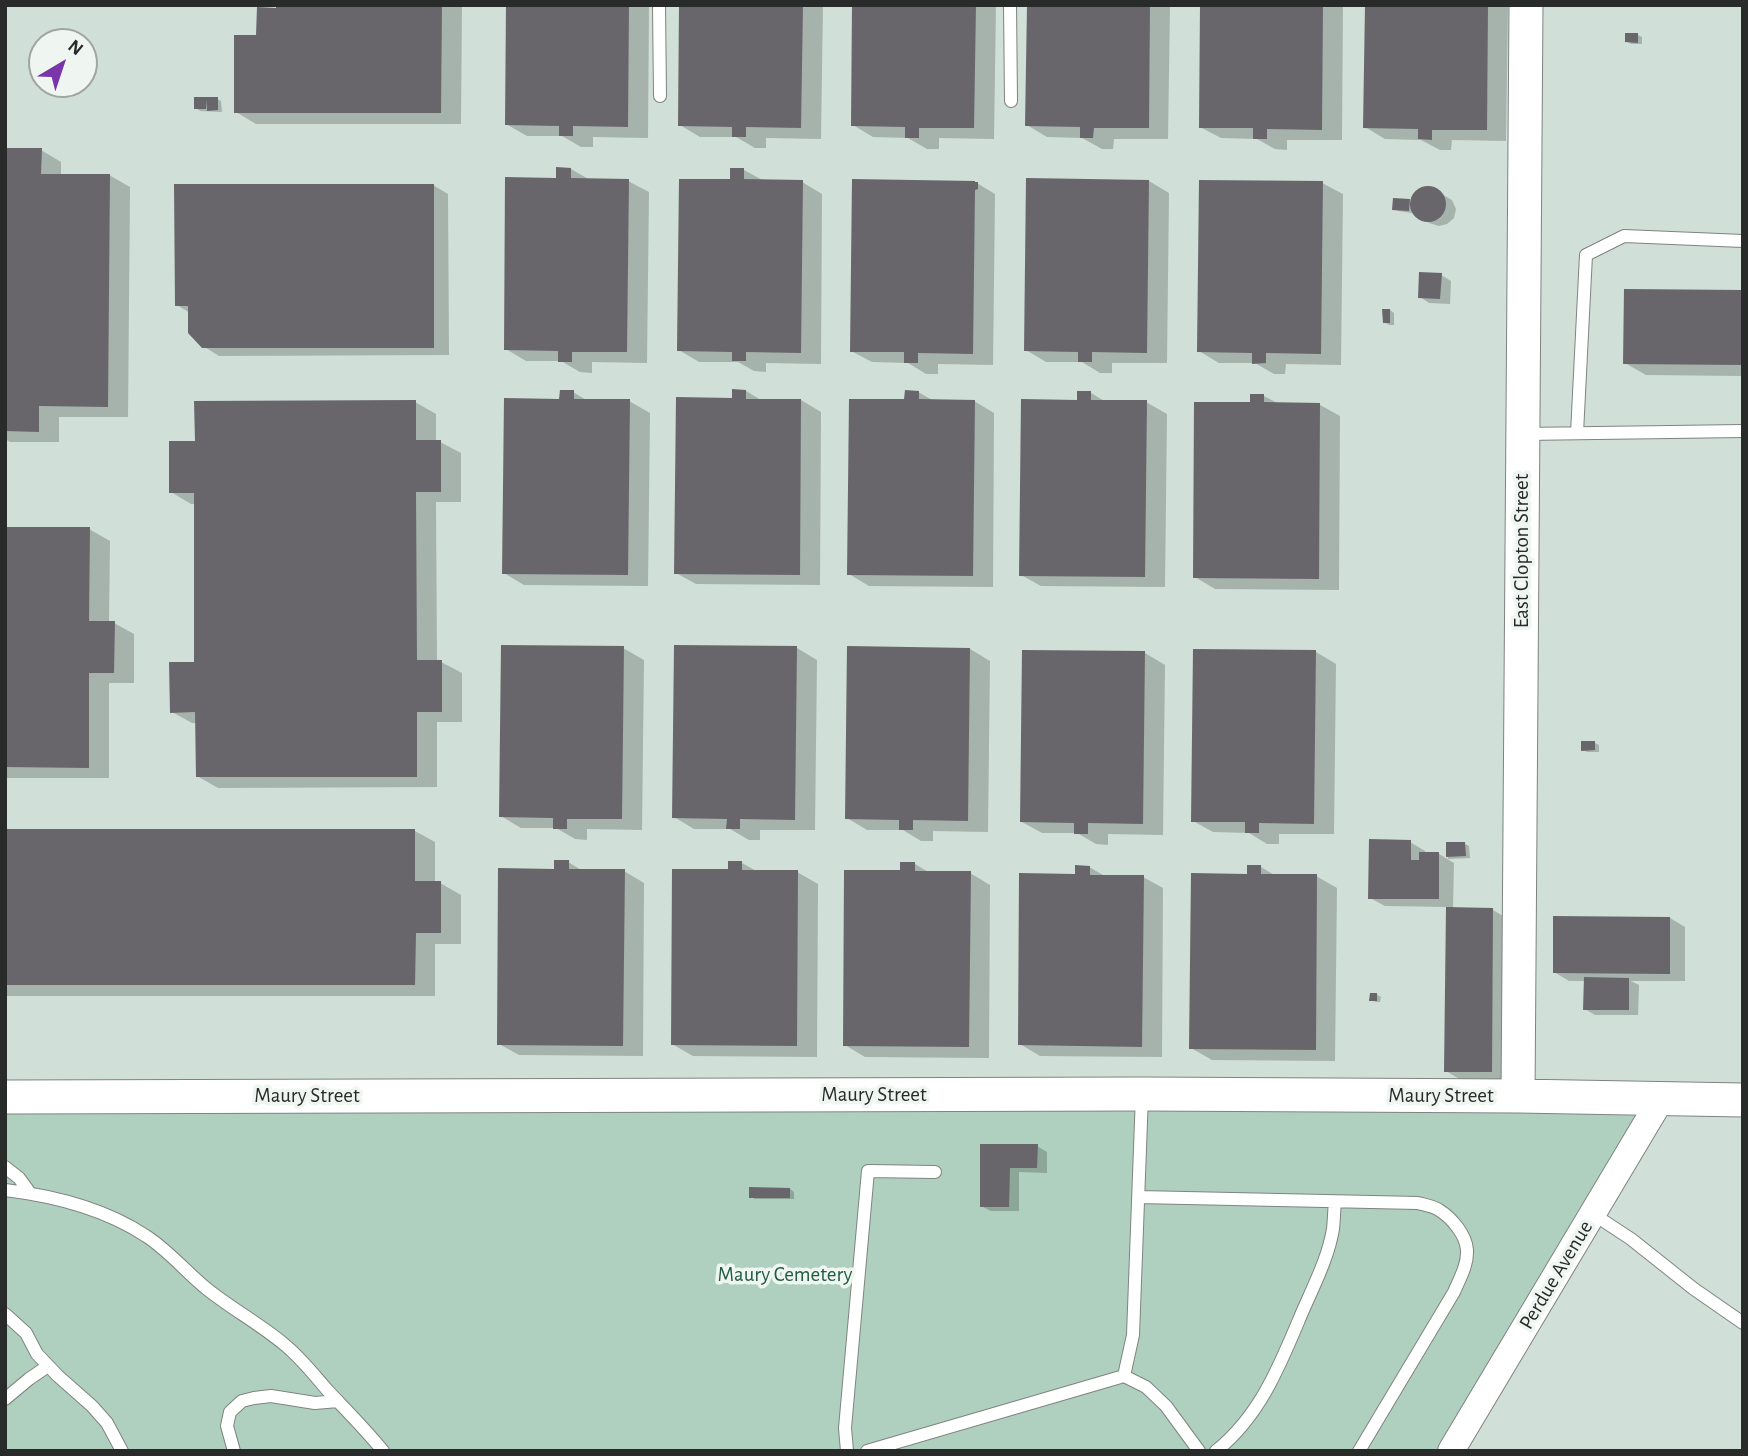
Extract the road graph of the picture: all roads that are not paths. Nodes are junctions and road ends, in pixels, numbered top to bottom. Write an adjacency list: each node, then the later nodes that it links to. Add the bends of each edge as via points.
1 (659, 5): 4 (lane)
2 (1010, 5): 5 (lane)
3 (1526, 5): 9 (street, East Clopton Street)
4 (660, 96)
5 (1011, 101)
6 (1743, 241): 8 (lane, via 1624,236 1586,255)
7 (1743, 431): 8 (lane)
8 (1577, 433): 9 (lane)
9 (1523, 434): 12 (street, East Clopton Street)
10 (1142, 1094): 11 (street, Maury Street); 12 (street, Maury Street); 19 (lane)
11 (5, 1097)
12 (1518, 1097): 13 (street, Maury Street)
13 (1661, 1099): 14 (street, Maury Street); 21 (street, Perdue Avenue)
14 (1743, 1100)
15 (5, 1167): 18 (lane)
16 (935, 1172): 32 (lane, via 867,1171 845,1428)
17 (5, 1190): 18 (lane)
18 (30, 1193): 27 (lane, via 91,1209 148,1237 206,1288 289,1348)
19 (1139, 1197): 20 (lane); 25 (lane, via 1133,1335)
20 (1335, 1202): 35 (lane, via 1323,1264 1269,1387 1248,1419); 36 (lane, via 1418,1203 1438,1209 1452,1220 1467,1249 1454,1293)
21 (1593, 1213): 23 (lane); 37 (street, Perdue Avenue)
22 (5, 1314): 24 (lane, via 26,1333)
23 (1743, 1323)
24 (48, 1366): 26 (lane); 29 (lane, via 107,1423)
25 (1124, 1376): 28 (lane); 34 (lane, via 1146,1387 1166,1406)
26 (5, 1399)
27 (338, 1401): 30 (lane, via 315,1403 271,1396 242,1401 230,1412 227,1426); 31 (lane)
28 (893, 1447): 33 (lane)
29 (122, 1451)
30 (234, 1451)
31 (383, 1451)
32 (847, 1451)
33 (867, 1451)
34 (1199, 1451)
35 (1216, 1451)
36 (1359, 1451)
37 (1451, 1451)

